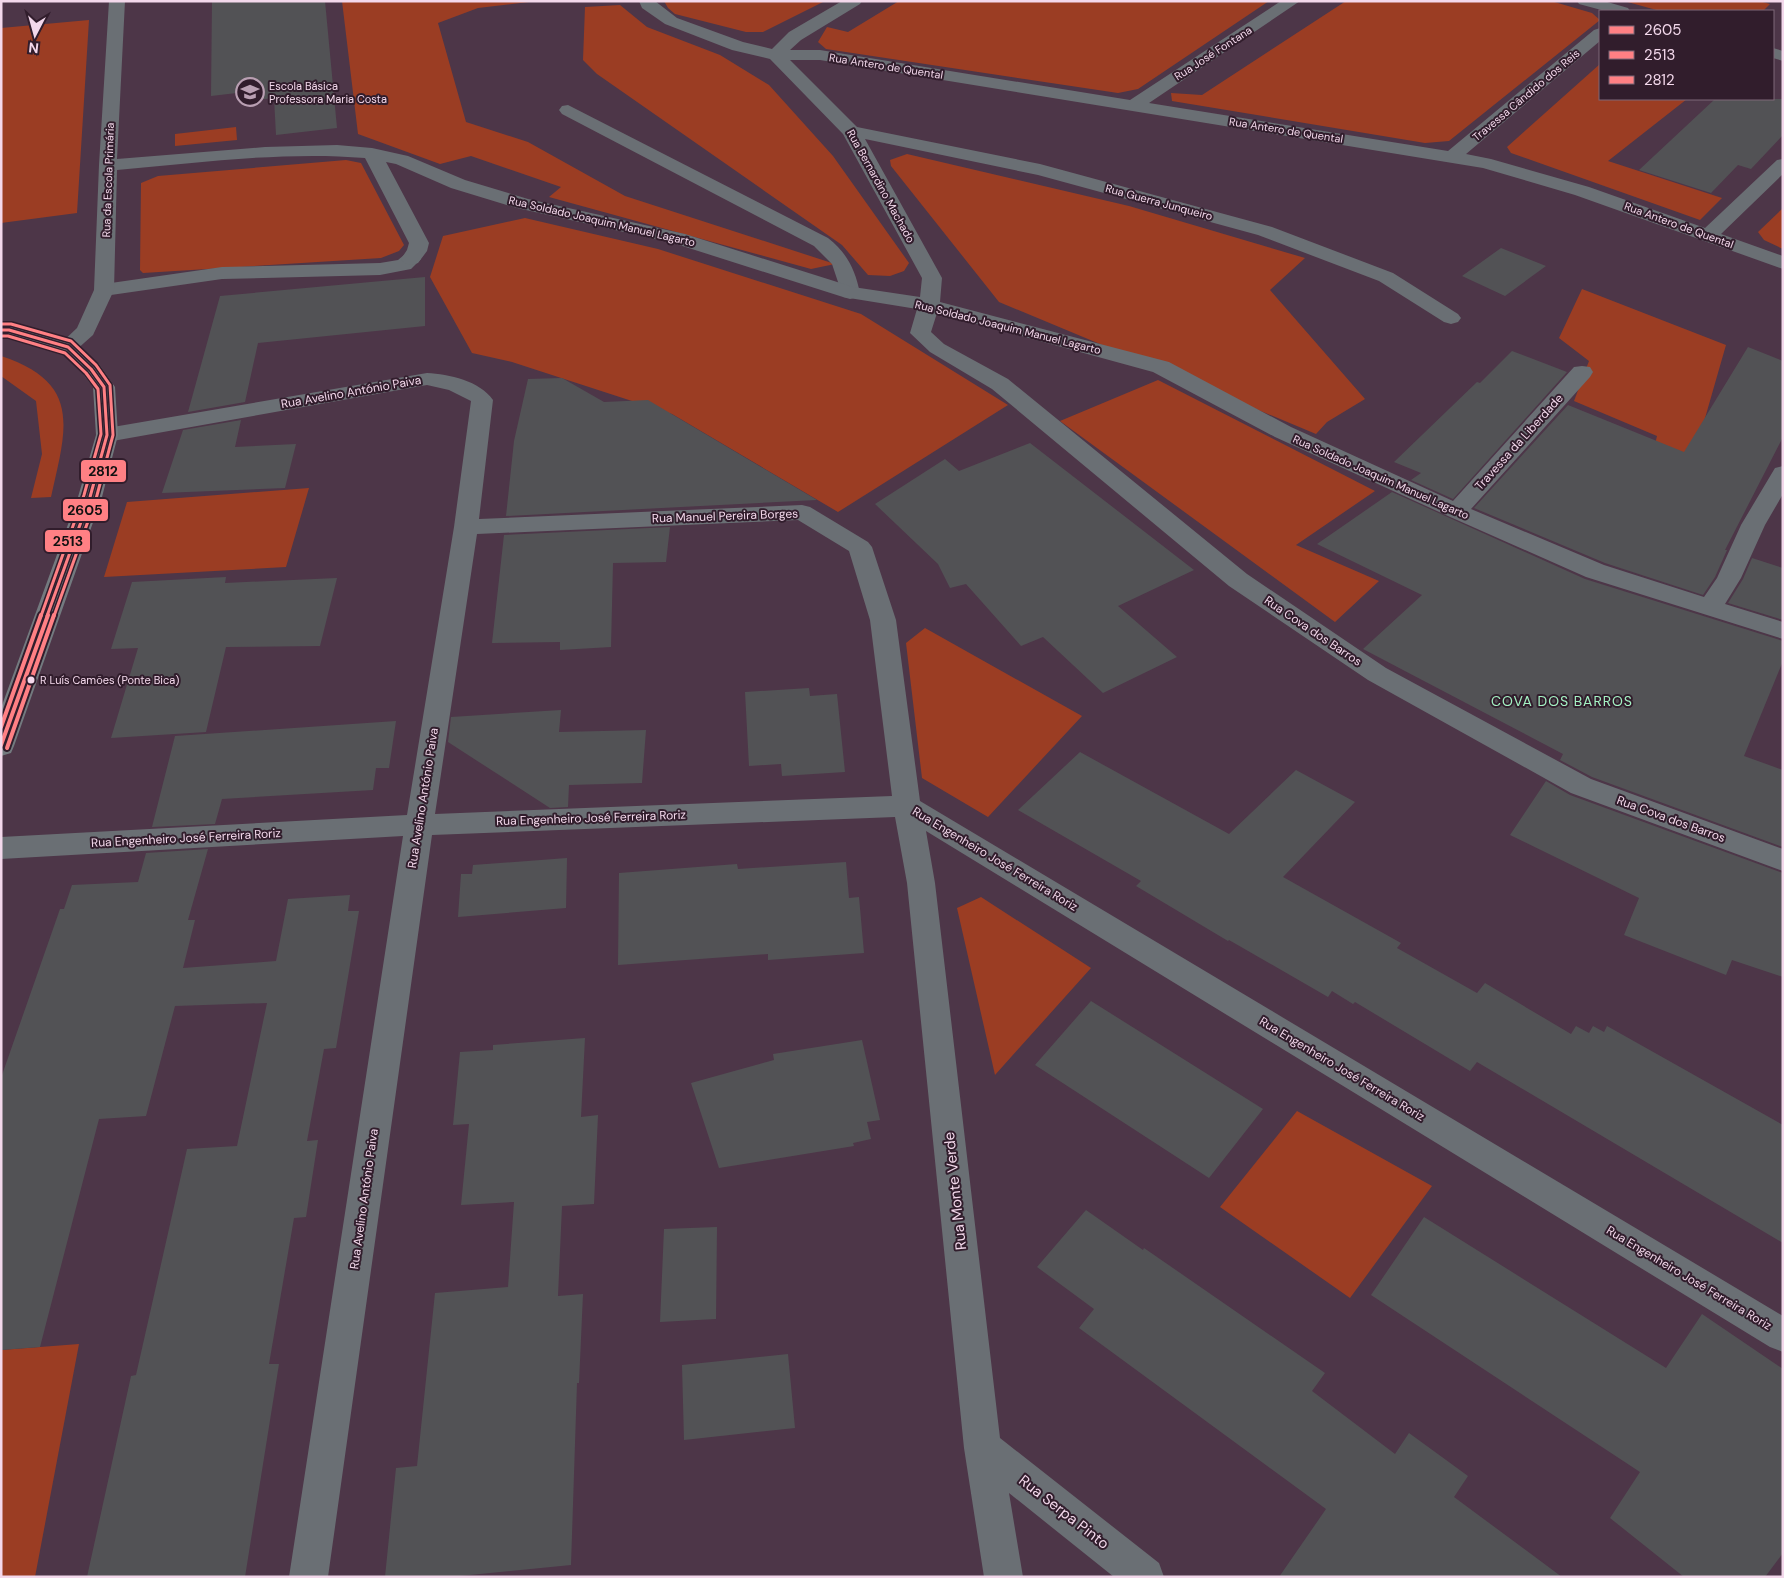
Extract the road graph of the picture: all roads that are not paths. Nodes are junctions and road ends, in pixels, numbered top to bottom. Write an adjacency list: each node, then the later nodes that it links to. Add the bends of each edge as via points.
1 (117, 1): 15 (street, Rua da Escola Primária)
2 (647, 1): 8 (street, via 648,5 671,20 738,46)
3 (854, 1): 8 (street, via 796,36)
4 (1292, 1): 9 (street, Rua José Fontana)
5 (1585, 1): 6 (street)
6 (1618, 10)
7 (1599, 34): 13 (street, Travessa Cândido dos Reis)
8 (776, 54): 9 (street, Rua Antero de Quental, via 820,55); 11 (street, Rua Bernardino Machado)
9 (1134, 105): 13 (street, Rua Antero de Quental)
10 (568, 110): 19 (street, via 821,242 843,264)
11 (851, 130): 20 (street, Rua Bernardino Machado, via 932,278); 21 (street, Rua Guerra Junqueiro, via 1040,170 1265,230 1386,277)
12 (372, 153): 15 (street, Rua Soldado Joaquim Manuel Lagarto, via 337,150 265,152); 18 (street, via 419,243 417,251 404,265 380,269 222,274); 19 (street, Rua Soldado Joaquim Manuel Lagarto, via 402,160 458,184 524,204 678,238)
13 (1452, 157): 16 (street, Rua Antero de Quental, via 1485,163 1582,191)
14 (1783, 164): 16 (street)
15 (108, 165): 18 (street, Rua da Escola Primária)
16 (1709, 235): 17 (street, Rua Antero de Quental)
17 (1783, 263)
18 (104, 290): 23 (street, Rua da Escola Primária, via 86,331)
19 (850, 293): 20 (street, Rua Soldado Joaquim Manuel Lagarto)
20 (929, 305): 27 (street, Rua Soldado Joaquim Manuel Lagarto, via 1161,367 1283,432); 35 (street, Rua Cova dos Barros, via 920,333 936,348 1000,384 1238,580 1377,674 1582,786)
21 (1451, 318)
22 (1, 330): 23 (main road)
23 (68, 346): 25 (main road, via 104,387)
24 (1582, 372): 27 (street, Travessa da Liberdade)
25 (107, 435): 28 (street, Rua Avelino António Paiva, via 438,379 478,395 482,400); 31 (main road, via 90,497)
26 (1783, 472): 29 (street, via 1753,525 1729,578)
27 (1456, 511): 29 (street, Rua Soldado Joaquim Manuel Lagarto, via 1595,571)
28 (466, 527): 32 (street, Rua Manuel Pereira Borges, via 802,512 860,547 883,620); 33 (street, Rua Avelino António Paiva)
29 (1710, 608): 30 (street, Rua Soldado Joaquim Manuel Lagarto)
30 (1783, 631)
31 (1, 746)
32 (907, 806): 33 (street, Rua Engenheiro José Ferreira Roriz); 36 (street, Rua Engenheiro José Ferreira Roriz); 37 (street, Rua Monte Verde, via 921,883)
33 (419, 825): 34 (street, Rua Engenheiro José Ferreira Roriz); 38 (street, Rua Avelino António Paiva)
34 (1, 848)
35 (1783, 860)
36 (1783, 1335)
37 (983, 1448): 39 (street, Rua Monte Verde); 40 (street, Rua Serpa Pinto)
38 (308, 1577)
39 (1004, 1577)
40 (1145, 1577)

